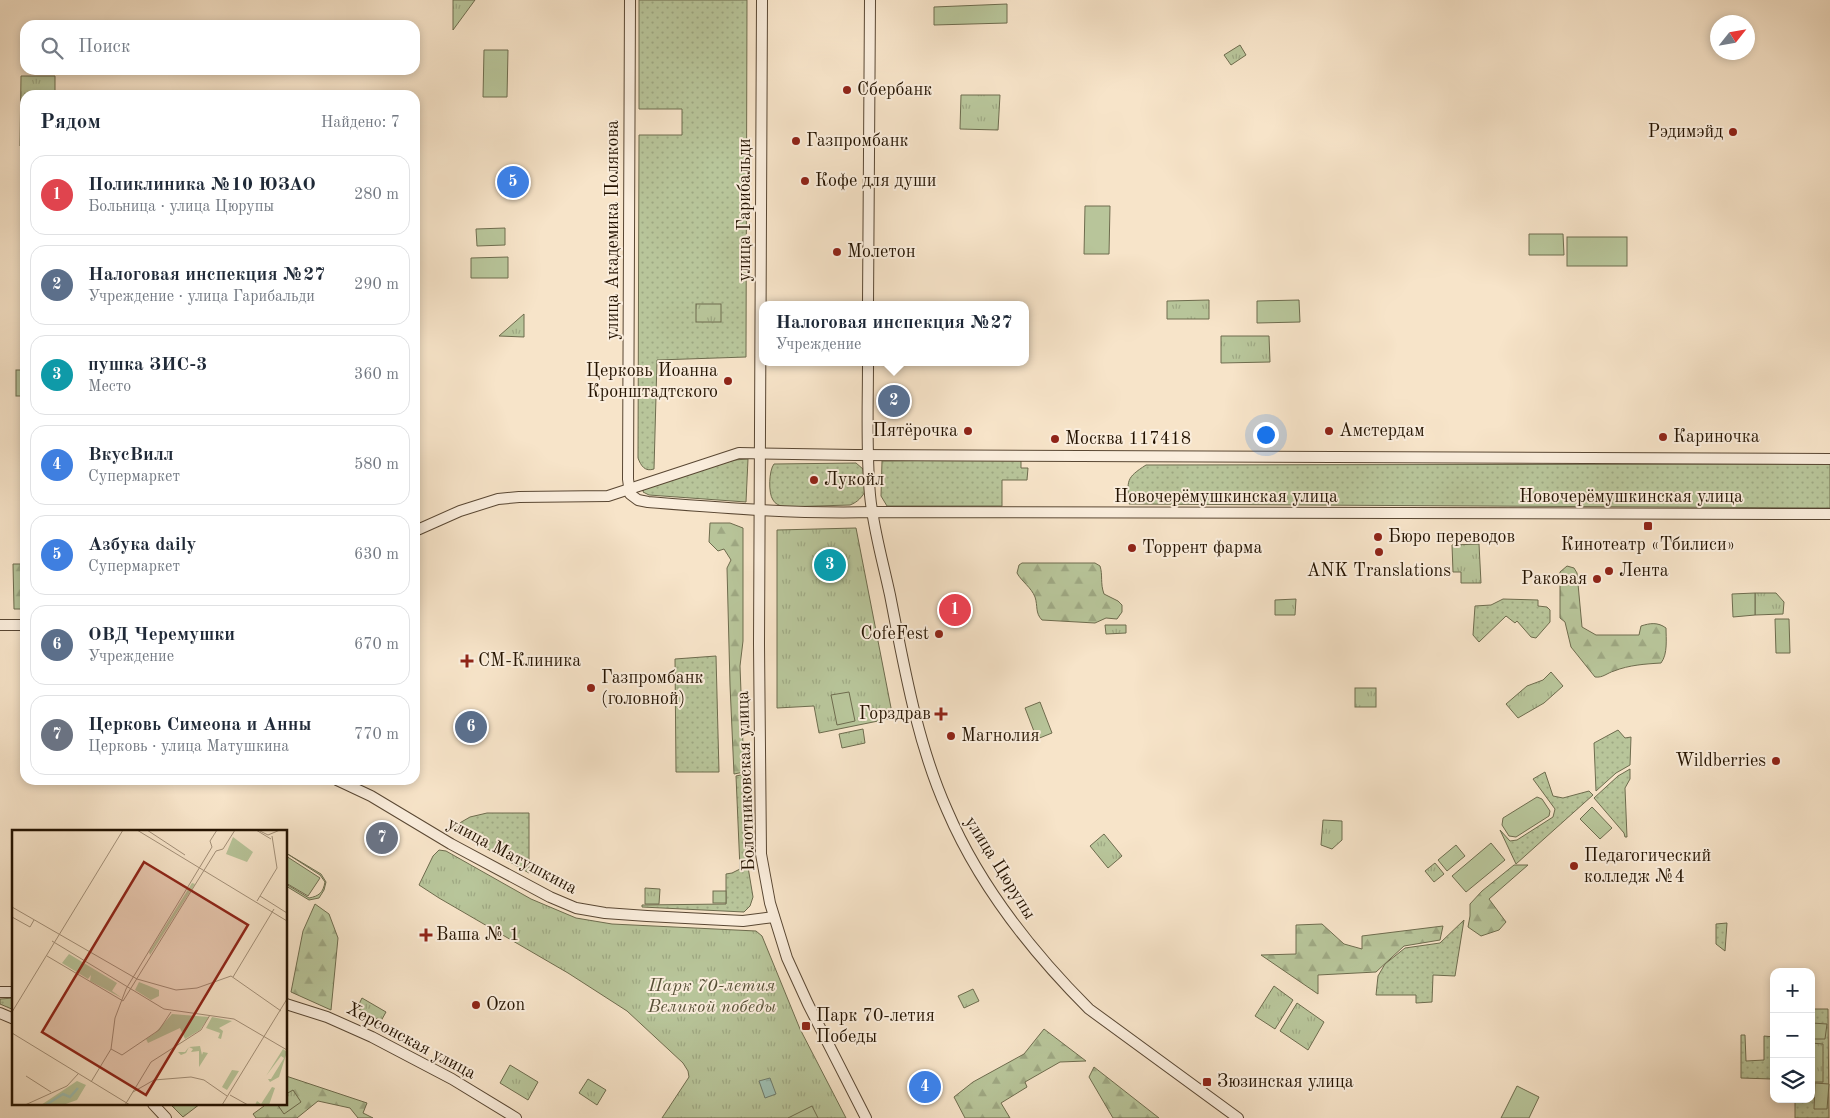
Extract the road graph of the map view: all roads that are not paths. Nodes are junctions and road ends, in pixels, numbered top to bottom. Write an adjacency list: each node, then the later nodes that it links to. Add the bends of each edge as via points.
1 (630, 0): 11 (street, улица Академика Полякова)
2 (762, 0): 4 (street, улица Гарибальди)
3 (870, 0): 5 (street)
4 (761, 301)
5 (868, 301)
6 (760, 366): 8 (street, улица Гарибальди)
7 (868, 366): 9 (street)
8 (760, 453): 9 (street); 11 (street, via 732,454); 12 (street, улица Гарибальди)
9 (868, 454): 10 (street); 13 (street, улица Цюрупы)
10 (1830, 459)
11 (628, 489): 12 (street, Новочерёмушкинская улица, via 642,501); 15 (street, via 608,496 498,499)
12 (760, 511): 13 (street, Новочерёмушкинская улица); 19 (street, Болотниковская улица, via 760,836 763,871)
13 (873, 512): 14 (street, Новочерёмушкинская улица); 27 (street, улица Цюрупы, via 907,680 928,757 947,810 971,858 1020,932 1089,1009)
14 (1830, 514)
15 (420, 529)
16 (0, 625): 17 (street)
17 (20, 625)
18 (348, 785): 19 (street, улица Матушкина, via 550,897 576,908 605,913 744,921)
19 (774, 917): 26 (street, Болотниковская улица, via 795,976)
20 (288, 1005): 25 (street, Херсонская улица, via 372,1037 452,1079)
21 (0, 1013): 22 (street)
22 (12, 1017)
23 (154, 1106): 24 (street)
24 (166, 1118)
25 (516, 1118)
26 (866, 1118)
27 (1238, 1118)

